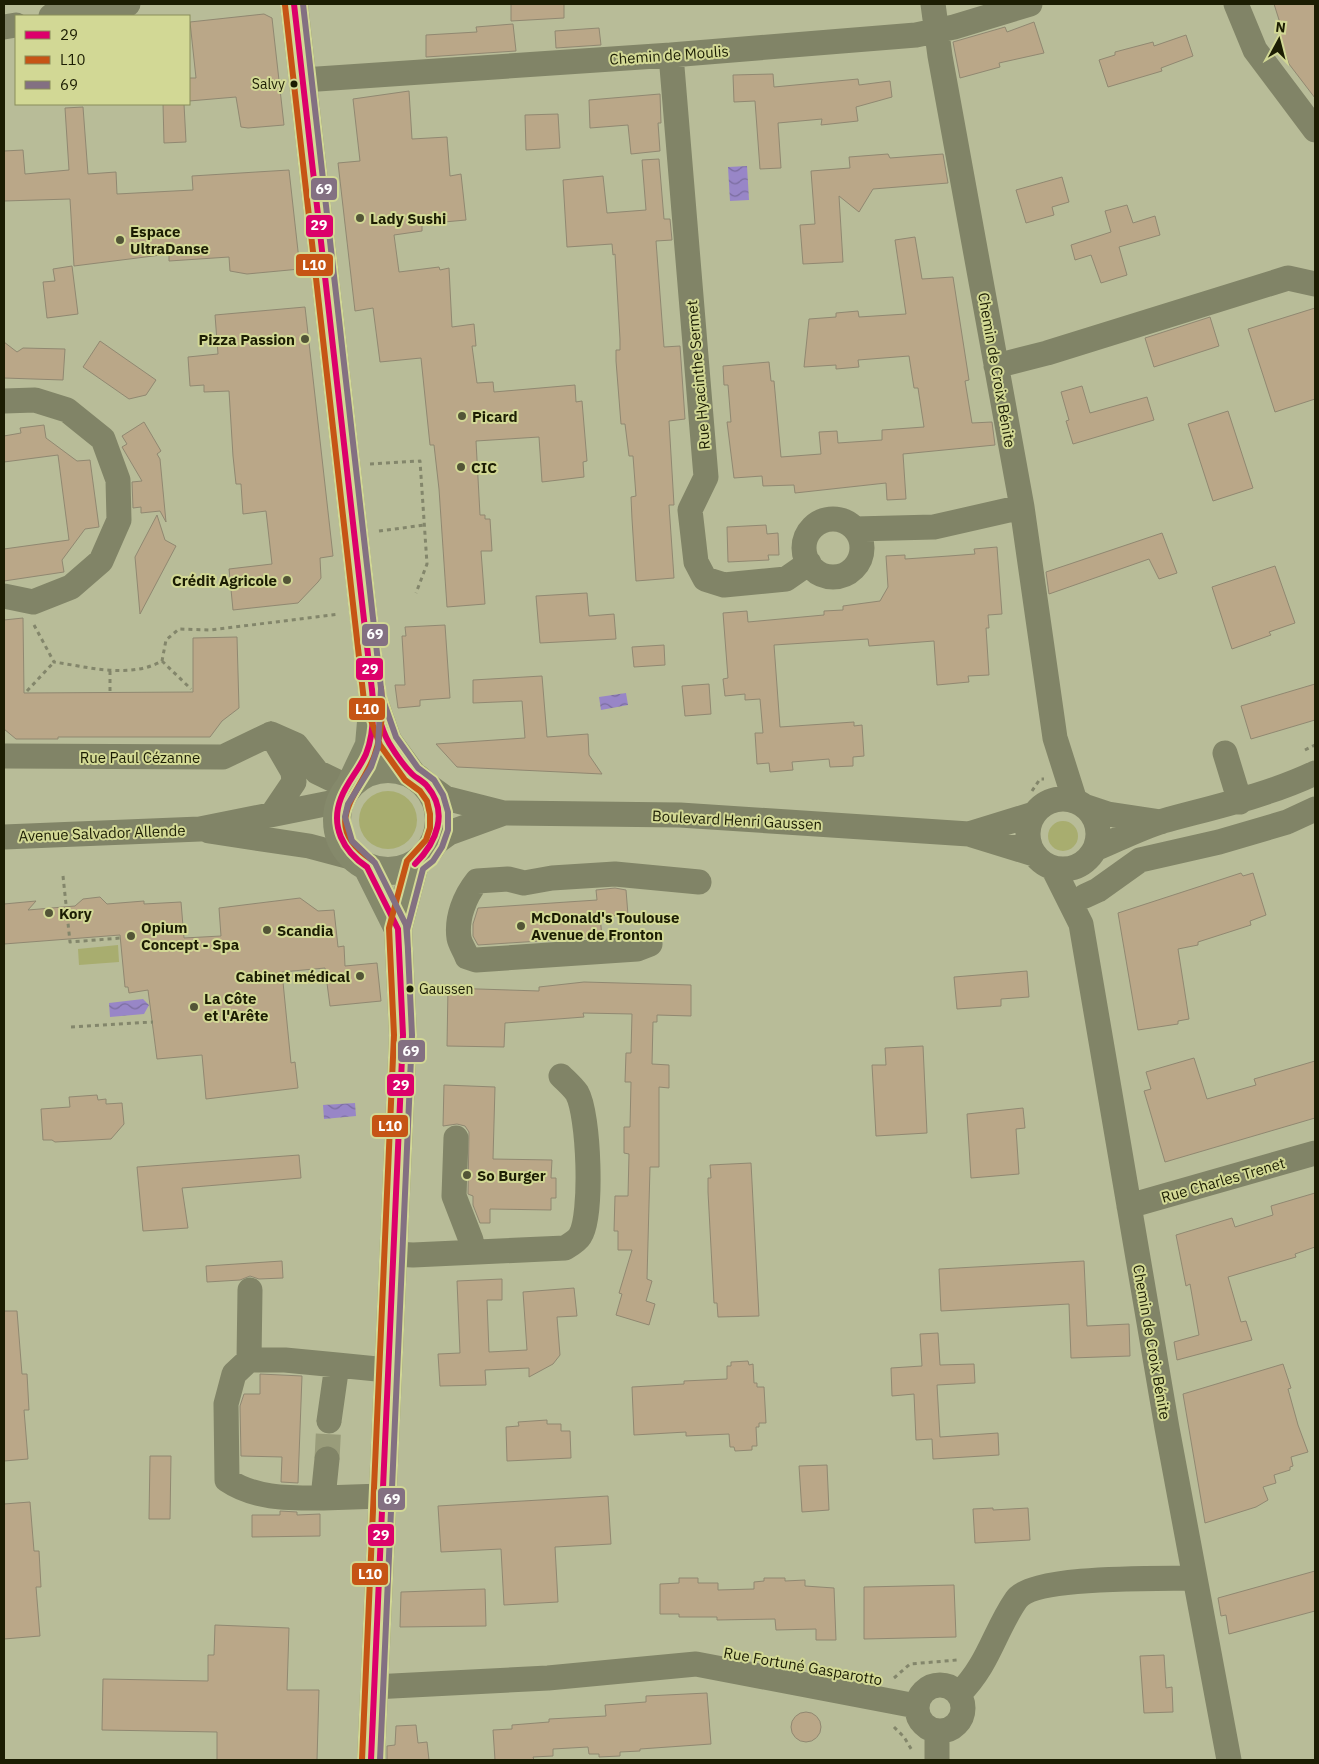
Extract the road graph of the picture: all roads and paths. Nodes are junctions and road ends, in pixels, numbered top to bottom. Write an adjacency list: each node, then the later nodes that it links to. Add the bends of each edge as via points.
1 (128, 4): 6 (street)
2 (294, 4): 9 (main road)
3 (933, 4): 7 (street, Chemin de Croix Bénite)
4 (1030, 4): 7 (street, Chemin de Moulis)
5 (1236, 4): 10 (street, via 1255,50)
6 (54, 15)
7 (937, 31): 8 (street, Chemin de Moulis); 12 (street, Chemin de Croix Bénite)
8 (671, 55): 9 (street, Chemin de Moulis); 19 (street, Rue Hyacinthe Sermet, via 706,477 690,510 696,562 705,579 724,585 786,579)
9 (303, 80): 14 (main road)
10 (1315, 130)
11 (1315, 284): 12 (street, via 1288,278)
12 (996, 366): 15 (street, Chemin de Croix Bénite)
13 (4, 402): 22 (street, via 35,400 67,410 103,439 118,480 119,520 101,561 71,587)
14 (346, 465): 16 (path, via 420,461); 18 (main road)
15 (1022, 507): 17 (street, via 934,527); 32 (street, Chemin de Croix Bénite)
16 (425, 525): 18 (path); 20 (path, via 427,564)
17 (855, 529): 19 (street, via 845,521 833,519 816,525 806,540 804,552); 19 (street, via 861,541 862,554 856,566 845,575 831,577 818,573)
18 (354, 536): 23 (main road)
19 (809, 563)
20 (416, 592)
21 (4, 596): 22 (street)
22 (33, 602): 25 (path, via 34,624)
23 (363, 612): 24 (path, via 211,630 179,629 166,640); 30 (main road)
24 (162, 661): 26 (path, via 150,668); 27 (path)
25 (54, 662): 26 (path); 28 (path)
26 (110, 670): 29 (path)
27 (191, 689)
28 (27, 691)
29 (110, 691)
30 (373, 699): 38 (main road, via 388,741); 39 (main road, via 369,745)
31 (271, 734): 36 (street, Rue Paul Cézanne, via 223,757); 39 (street, via 296,745 317,772); 44 (street, via 293,772 294,782)
32 (1055, 738): 41 (street, Chemin de Croix Bénite); 42 (street, Chemin de Croix Bénite)
33 (1315, 744): 35 (path)
34 (1225, 753): 40 (street)
35 (1299, 753)
36 (4, 756)
37 (1315, 773): 40 (street, Boulevard Henri Gaussen)
38 (420, 779): 39 (main road, via 396,769 380,768 364,773); 45 (street, Boulevard Henri Gaussen, via 445,798); 50 (main road, via 435,798 439,813 439,829)
39 (346, 790): 44 (street, Avenue Salvador Allende); 53 (main road, via 336,816 338,831 344,846)
40 (1240, 802): 46 (street, Boulevard Henri Gaussen)
41 (1079, 803): 42 (street, Boulevard Henri Gaussen, via 1065,799); 46 (street, Boulevard Henri Gaussen, via 1108,814); 51 (street, via 1092,814 1097,825 1098,837)
42 (1039, 809): 48 (street, Boulevard Henri Gaussen); 52 (street, via 1028,834)
43 (1315, 809): 57 (street, via 1287,822 1219,842 1140,860)
44 (273, 813): 47 (street, Avenue Salvador Allende)
45 (504, 813): 48 (street, Boulevard Henri Gaussen, via 680,815); 50 (street, Boulevard Henri Gaussen, via 449,832)
46 (1161, 822): 51 (street, Boulevard Henri Gaussen)
47 (200, 829): 49 (street, Avenue Salvador Allende); 53 (street, Avenue Salvador Allende, via 309,846)
48 (969, 834): 52 (street, Boulevard Henri Gaussen)
49 (4, 837)
50 (434, 844): 54 (main road)
51 (1092, 854): 52 (street, Boulevard Henri Gaussen, via 1072,868); 57 (street, Chemin de Croix Bénite)
52 (1044, 861): 58 (street, Chemin de Croix Bénite)
53 (360, 863): 54 (main road, via 392,871); 59 (main road)
54 (415, 864): 59 (main road)
55 (63, 876): 60 (path, via 70,942)
56 (699, 882): 61 (street, via 615,874 524,883 508,879 477,881 467,894 461,912 459,938 467,957 476,960 637,949)
57 (1085, 896): 58 (street, Chemin de Croix Bénite)
58 (1081, 924): 67 (street, Chemin de Croix Bénite)
59 (398, 928): 69 (main road, via 403,1035)
60 (121, 938)
61 (650, 944)
62 (153, 1022): 63 (path)
63 (71, 1027)
64 (561, 1076): 68 (street, via 577,1093 583,1117 588,1163 586,1222 580,1238 565,1248)
65 (456, 1138): 68 (street, via 454,1196 471,1240)
66 (1315, 1152): 67 (street, Rue Charles Trenet)
67 (1129, 1206): 78 (street, Chemin de Croix Bénite)
68 (471, 1252): 69 (street)
69 (394, 1254): 73 (main road)
70 (250, 1290): 71 (street)
71 (249, 1360): 72 (street); 77 (street, via 234,1374 226,1404 227,1480 242,1490 281,1498)
72 (337, 1365): 73 (street); 74 (street)
73 (387, 1370): 76 (main road)
74 (330, 1421)
75 (327, 1459): 77 (street)
76 (382, 1496): 77 (street); 81 (main road)
77 (323, 1498)
78 (1195, 1578): 82 (street, via 1073,1582 1029,1589 1016,1598 980,1670); 89 (street, Chemin de Croix Bénite)
79 (964, 1659): 80 (path, Rue Fortuné Gasparotto, via 910,1664)
80 (888, 1682)
81 (373, 1687): 83 (street, Rue Fortuné Gasparotto, via 548,1678 696,1664); 86 (main road)
82 (959, 1694): 83 (street, via 943,1684 933,1685 918,1697); 85 (street, via 963,1712 960,1720 946,1730)
83 (916, 1706): 85 (street, via 921,1723)
84 (888, 1722): 87 (path, via 904,1737)
85 (936, 1731): 88 (street)
86 (372, 1760)
87 (914, 1760)
88 (937, 1760)
89 (1229, 1760)

